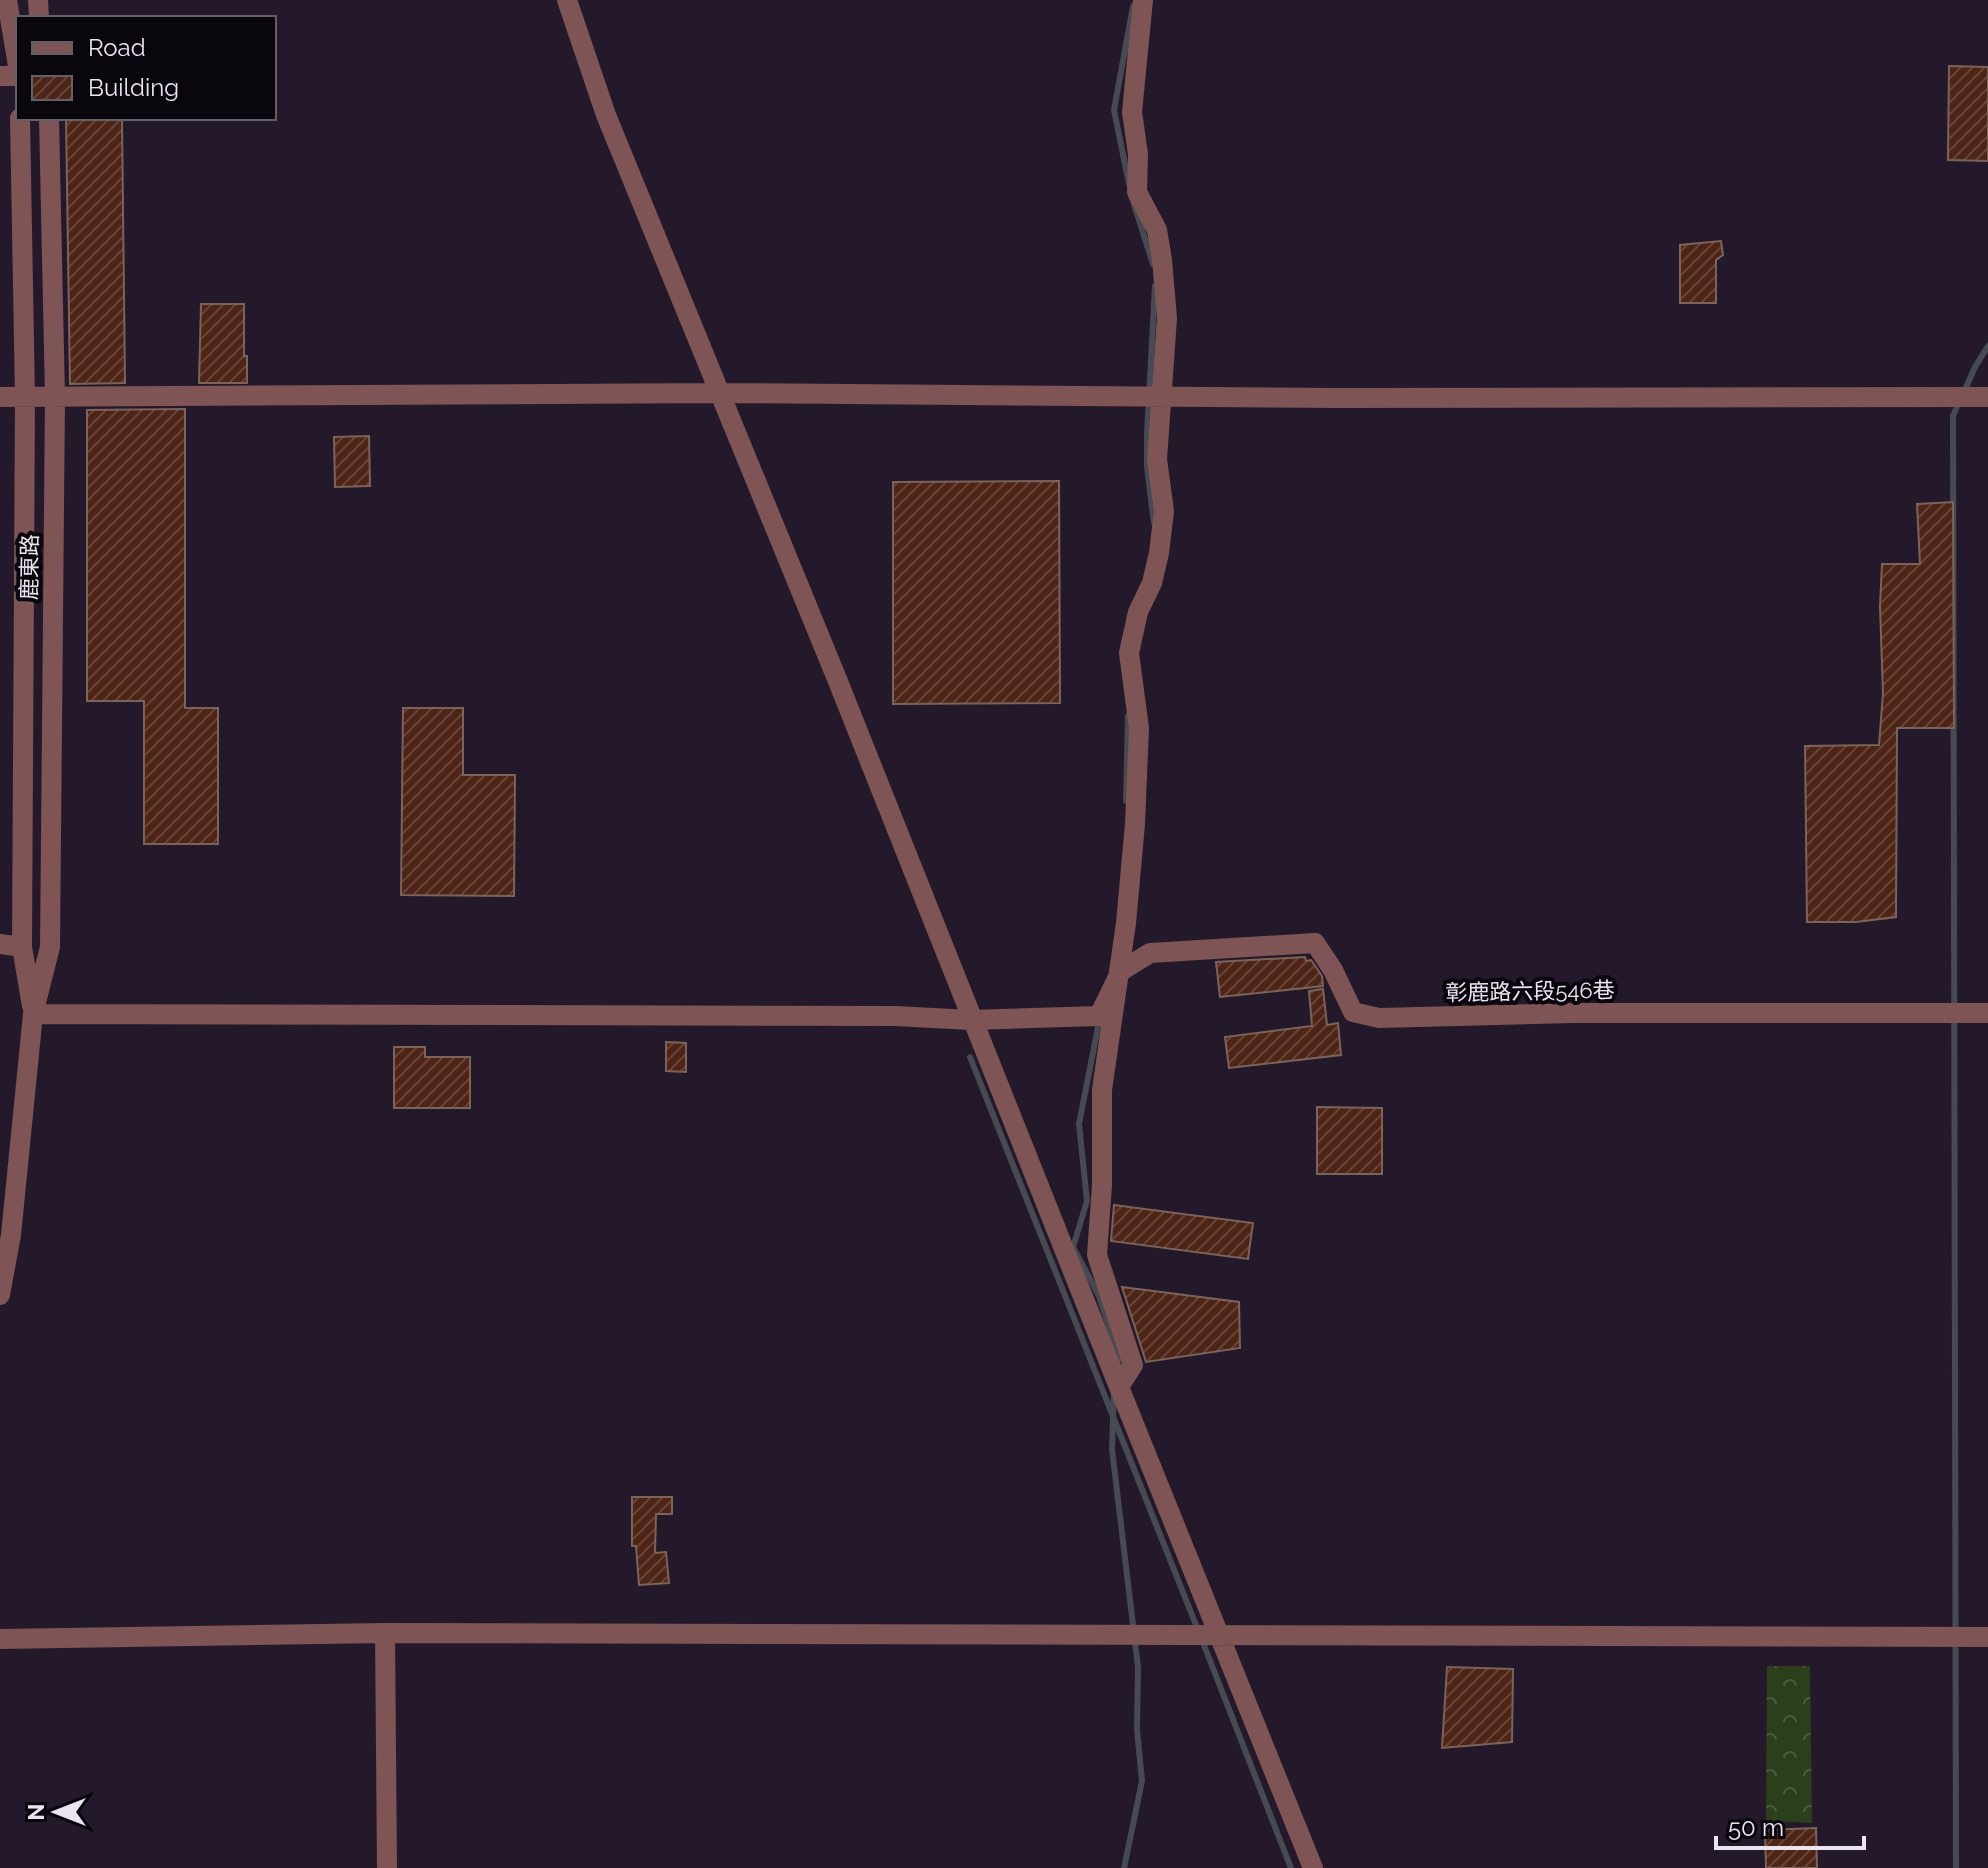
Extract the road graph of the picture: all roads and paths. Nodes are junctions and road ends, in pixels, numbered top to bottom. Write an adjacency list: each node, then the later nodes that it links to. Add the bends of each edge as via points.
1 (7, 0): 4 (street)
2 (567, 0): 7 (street, via 606,115)
3 (1143, 0): 11 (street, via 1132,112 1137,192 1157,230 1162,260 1167,318)
4 (16, 54)
5 (20, 120): 9 (street, 鹿東路)
6 (49, 120): 10 (street, 鹿東路)
7 (719, 393): 10 (street); 11 (street); 18 (street)
8 (0, 397): 9 (street)
9 (25, 397): 10 (street); 14 (street, 鹿東路)
10 (55, 397): 17 (street, 鹿東路, via 50,947)
11 (1160, 397): 12 (street); 15 (street, via 1157,459 1164,511 1159,553 1129,653 1139,728)
12 (1988, 397)
13 (0, 944): 14 (street)
14 (22, 947): 17 (street, 鹿東路)
15 (1121, 971): 16 (street, 彰鹿路六段546巷, via 1150,953 1315,943 1353,1012 1379,1018); 18 (street, via 1099,1016); 21 (street, via 1102,1090 1097,1255 1133,1365)
16 (1988, 1013)
17 (33, 1014): 18 (street); 19 (street, 鹿東路)
18 (971, 1020): 21 (street)
19 (6, 1234): 20 (street, 鹿東路)
20 (0, 1295)
21 (1119, 1387): 23 (street)
22 (385, 1633): 23 (street); 25 (street); 26 (street)
23 (1219, 1637): 24 (street); 27 (street)
24 (1988, 1637)
25 (0, 1639)
26 (387, 1868)
27 (1313, 1868)

